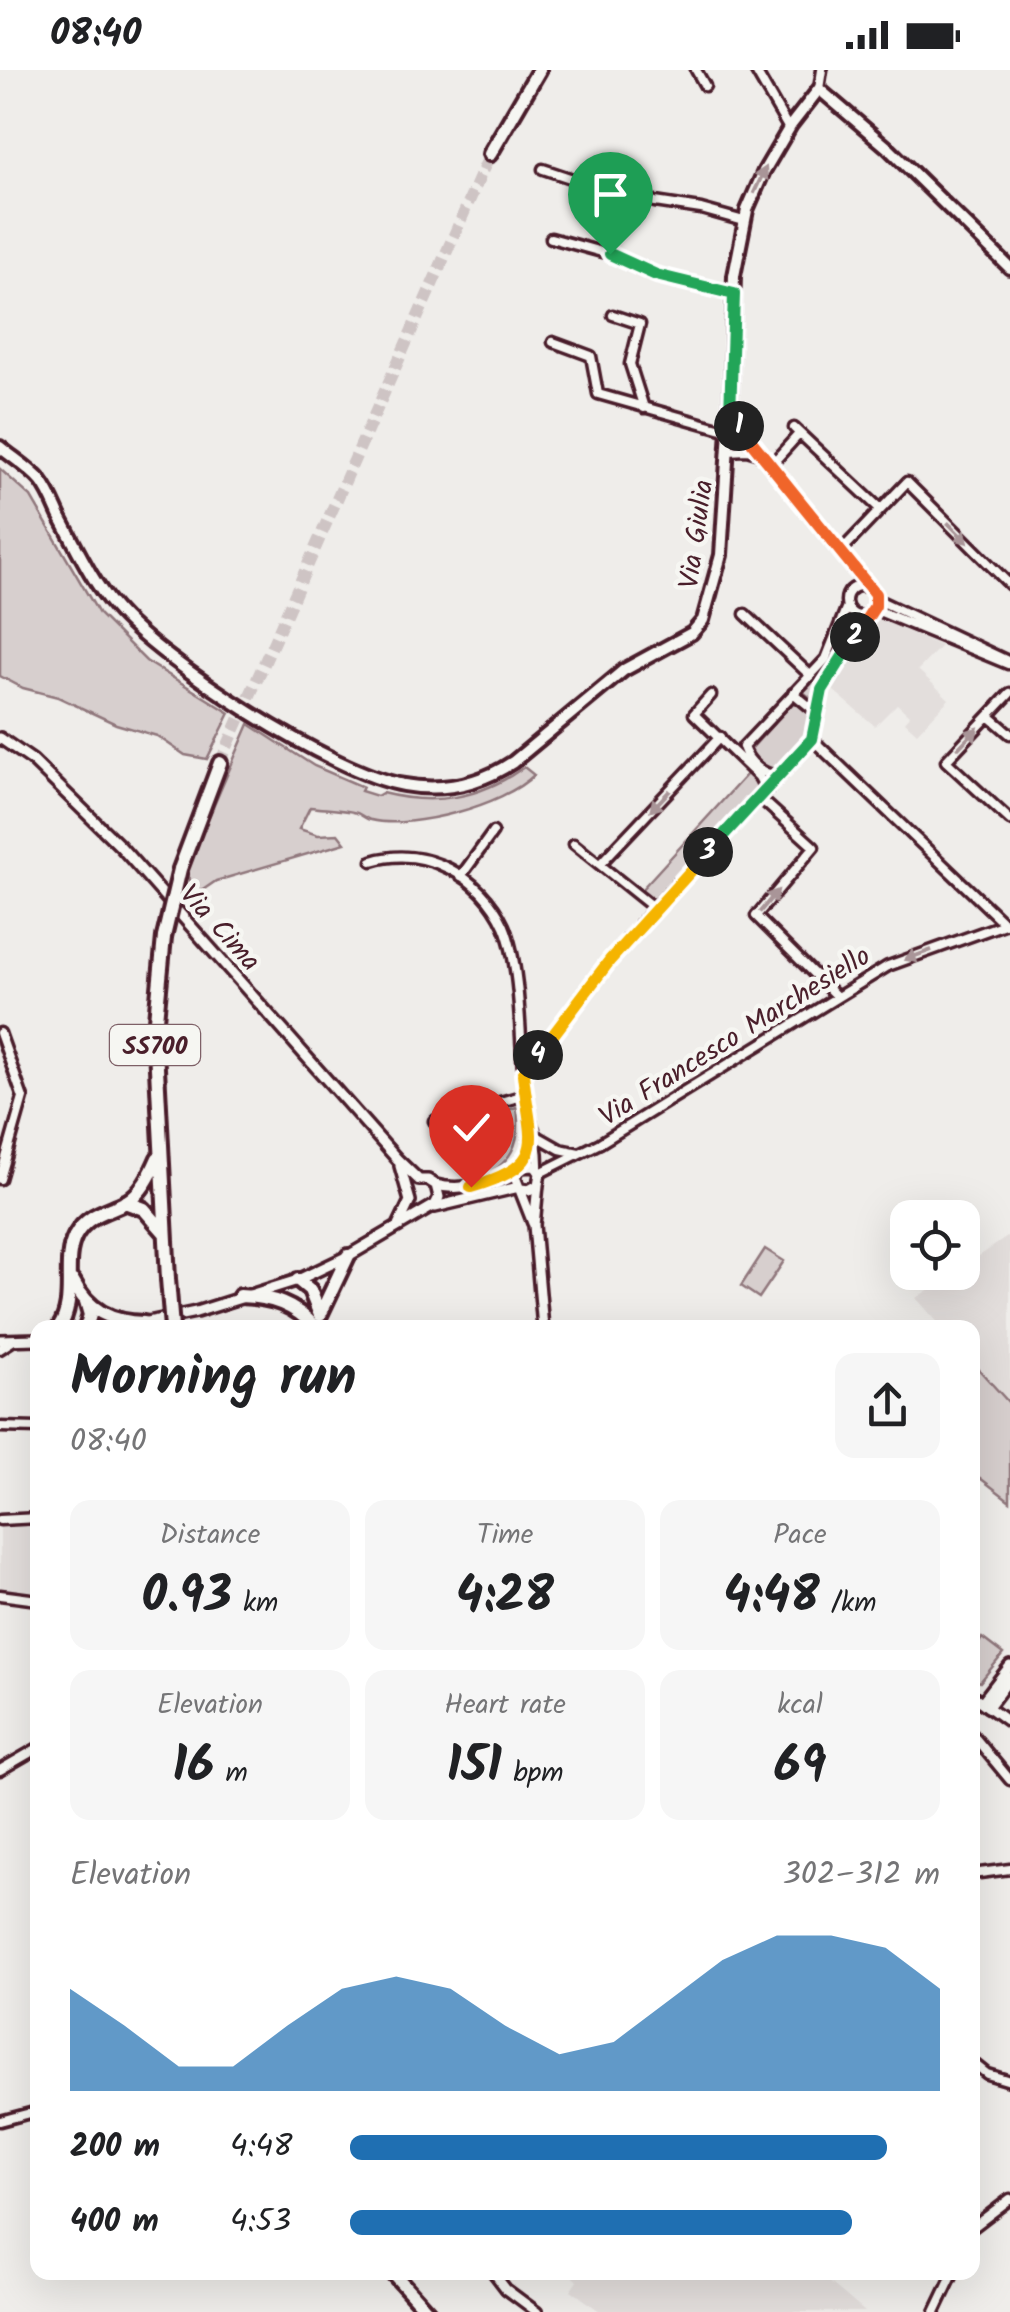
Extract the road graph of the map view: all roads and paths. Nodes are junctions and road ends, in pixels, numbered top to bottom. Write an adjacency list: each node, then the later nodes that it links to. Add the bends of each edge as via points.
1 (540, 70): 8 (highway)
2 (696, 70): 5 (street)
3 (755, 70): 7 (street)
4 (822, 70): 6 (street)
5 (705, 86)
6 (819, 89): 7 (main road, Via Giulia); 12 (main road)
7 (789, 129): 10 (main road, Via Giulia, one-way to 7)
8 (490, 154)
9 (544, 169): 10 (street)
10 (744, 222): 13 (main road, Via Giulia)
11 (551, 238): 13 (street)
12 (1010, 268)
13 (734, 294): 17 (main road, Via Giulia)
14 (613, 316): 16 (street, via 640,324 630,364)
15 (554, 342): 16 (street, via 591,356 598,394)
16 (644, 408): 18 (street)
17 (730, 414): 18 (main road, Via Giulia); 21 (street)
18 (729, 431): 20 (main road, Via Giulia)
19 (0, 447): 20 (main road, Via Giulia, via 41,482 93,577 152,646 345,766 425,788 480,780 513,762 624,670 692,633 708,605 721,555)
20 (728, 451): 21 (street)
21 (760, 454): 22 (street)
22 (771, 466): 23 (street, via 796,431); 24 (street)
23 (879, 508): 24 (street); 26 (street, one-way to 26, via 907,482)
24 (842, 551): 25 (street)
25 (852, 568): 27 (street); 28 (street)
26 (1010, 585)
27 (868, 587): 28 (street); 29 (street)
28 (850, 591): 30 (street)
29 (876, 599): 31 (street); 33 (street)
30 (847, 606): 31 (street, via 854,614); 34 (street, via 826,659)
31 (871, 611): 33 (street); 38 (street)
32 (745, 614): 34 (street)
33 (1010, 663)
34 (811, 676): 36 (street)
35 (1010, 692): 39 (street)
36 (793, 694): 38 (street); 44 (street)
37 (711, 695): 42 (street, via 694,714)
38 (815, 711): 43 (street)
39 (989, 716): 40 (street); 49 (street, one-way to 39, via 946,761)
40 (1010, 734)
41 (0, 738): 65 (street, Via Cima, via 120,846)
42 (720, 738): 45 (street); 53 (street, one-way to 53)
43 (812, 739): 47 (street); 56 (street)
44 (743, 747): 45 (street); 47 (street, via 765,774)
45 (732, 749): 48 (street, via 763,780)
46 (220, 763): 63 (highway, SS700, bridge, via 180,870 164,937 155,1030)
47 (780, 775): 48 (street)
48 (763, 794): 55 (street); 57 (street, one-way to 48, via 756,916 814,847)
49 (1010, 820)
50 (494, 832): 54 (street)
51 (574, 844): 53 (street)
52 (372, 861): 54 (street, via 430,858)
53 (600, 864): 55 (street)
54 (461, 876): 59 (street, via 505,928)
55 (654, 908): 59 (street)
56 (1007, 923): 57 (street, Via Francesco Marchesiello, one-way to 57, via 888,966)
57 (836, 996): 64 (street, Via Francesco Marchesiello)
58 (0, 1034): 68 (street, via 23,1098)
59 (523, 1074): 60 (street)
60 (525, 1095): 61 (street); 62 (street)
61 (434, 1122)
62 (536, 1132): 64 (street); 66 (street); 67 (street)
63 (161, 1152): 74 (highway, via 152,1173); 78 (highway, SS700)
64 (579, 1153): 67 (street, Via Francesco Marchesiello)
65 (397, 1159): 69 (street, Via Cima); 73 (street, Via Cima)
66 (518, 1168): 67 (street); 70 (street, via 471,1187); 72 (street)
67 (539, 1170): 71 (street)
68 (0, 1179)
69 (419, 1180): 70 (street); 73 (street)
70 (436, 1185): 75 (street, via 439,1197)
71 (538, 1185): 72 (street); 76 (street)
72 (520, 1188): 75 (street); 76 (street)
73 (409, 1196): 75 (street); 77 (street)
74 (124, 1202): 78 (highway, via 144,1209); 80 (highway, via 86,1220 72,1247)
75 (427, 1209): 77 (street)
76 (534, 1226): 95 (street)
77 (397, 1228): 79 (street)
78 (166, 1234): 91 (highway, SS700, bridge)
79 (348, 1256): 81 (street); 94 (highway)
80 (72, 1278): 83 (highway); 84 (highway)
81 (298, 1280): 82 (street); 85 (highway); 93 (highway, via 310,1290)
82 (240, 1296): 85 (highway, via 275,1300); 90 (street)
83 (86, 1301): 88 (highway); 89 (highway)
84 (68, 1306): 86 (highway); 87 (highway)
85 (305, 1316): 92 (highway)
86 (63, 1320)
87 (74, 1320)
88 (88, 1320)
89 (115, 1320)
90 (158, 1320)
91 (171, 1320)
92 (313, 1320)
93 (318, 1320)
94 (320, 1320)
95 (542, 1320)
96 (30, 1339): 98 (street)
97 (0, 1340): 98 (street)
98 (14, 1340): 99 (street)
99 (0, 1349)
100 (0, 1427): 101 (street)
101 (30, 1428)
102 (30, 1518): 103 (street)
103 (0, 1520)
104 (0, 1595): 105 (street)
105 (30, 1599)
106 (1010, 1666): 108 (street)
107 (1010, 1678): 108 (street)
108 (981, 1701): 109 (street)
109 (1010, 1723)
110 (980, 1744): 113 (street)
111 (30, 1753): 112 (street)
112 (0, 1770)
113 (1010, 1780)
114 (1010, 1869): 115 (street)
115 (980, 1873)
116 (980, 2068): 117 (street)
117 (1010, 2081)
118 (30, 2113): 119 (street)
119 (0, 2122)
120 (1010, 2198): 121 (street)
121 (980, 2222)
122 (399, 2280): 125 (highway)
123 (499, 2280): 126 (street)
124 (950, 2280): 127 (street)
125 (428, 2312)
126 (537, 2312)
127 (934, 2312)

